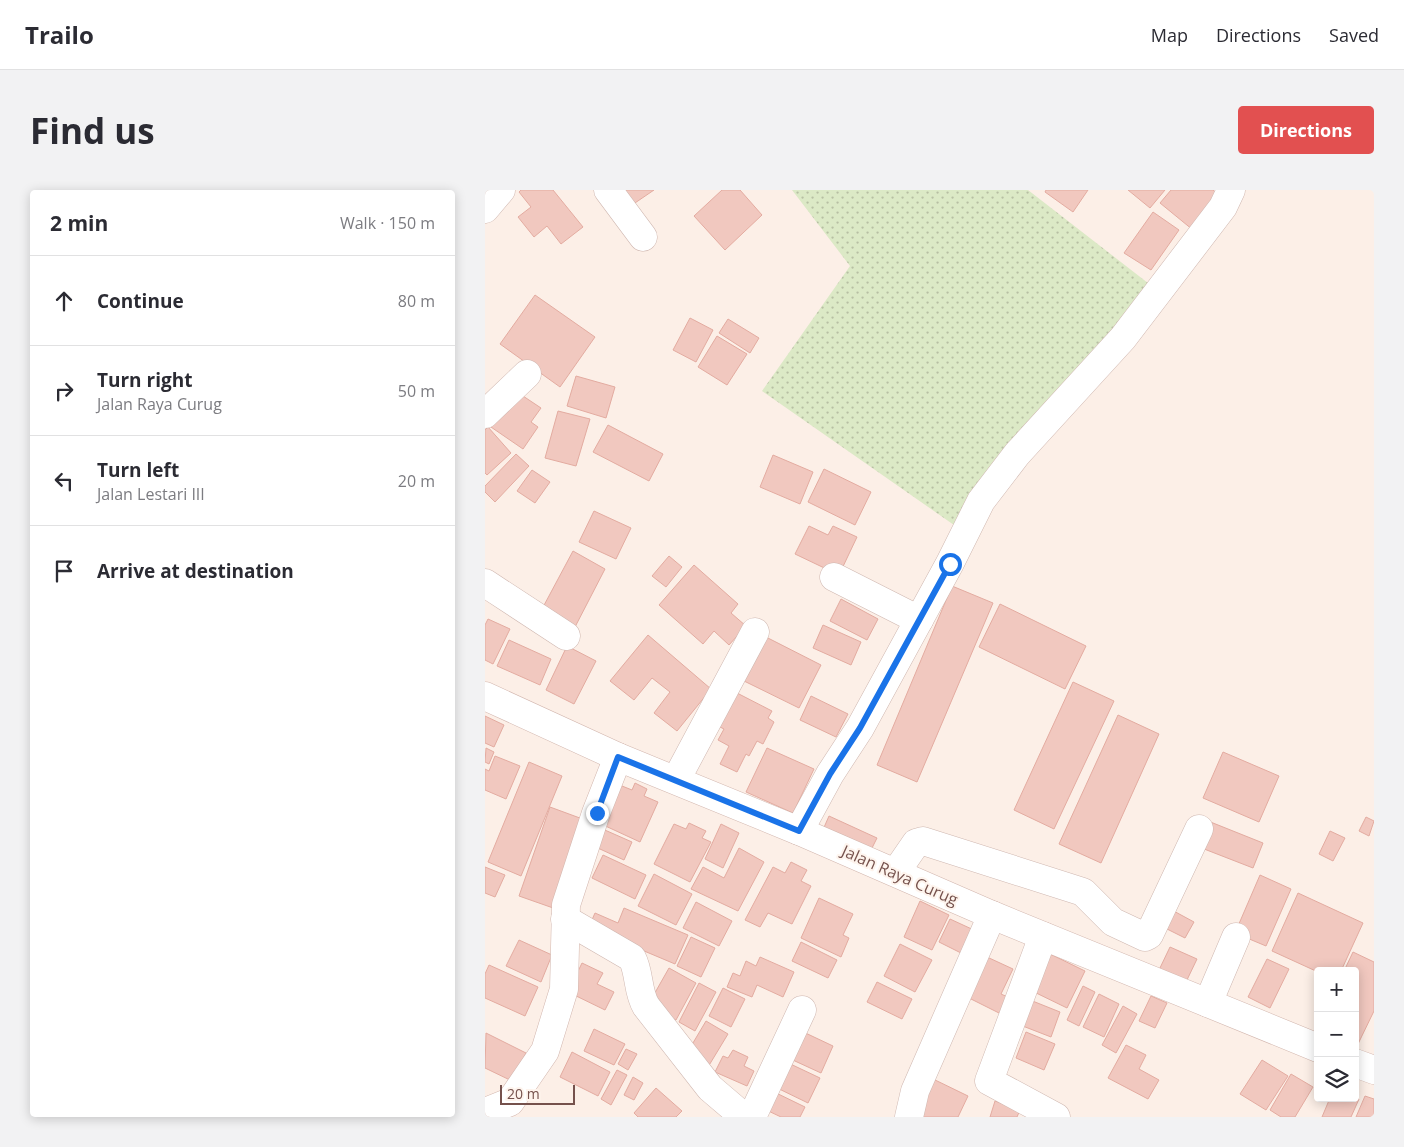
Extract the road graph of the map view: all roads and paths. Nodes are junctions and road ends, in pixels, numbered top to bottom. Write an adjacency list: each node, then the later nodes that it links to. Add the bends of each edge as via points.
1 (501, 190): 4 (street)
2 (608, 190): 5 (street)
3 (1231, 190): 10 (street, via 1223,207 1123,338 1017,454 981,501)
4 (485, 209)
5 (643, 237)
6 (527, 374): 7 (street)
7 (485, 414)
8 (834, 577): 10 (street)
9 (485, 583): 12 (street)
10 (919, 620): 17 (street)
11 (755, 632): 15 (street)
12 (566, 636)
13 (485, 696): 14 (street, Jalan Raya Curug)
14 (618, 757): 15 (street, Jalan Raya Curug); 20 (street, via 566,905)
15 (676, 780): 17 (street, Jalan Raya Curug)
16 (1199, 829): 18 (street, via 1149,936 1145,937 1113,922 1083,892 923,842 916,843)
17 (799, 831): 18 (street, Jalan Raya Curug)
18 (896, 872): 19 (street, Jalan Raya Curug)
19 (993, 915): 21 (street, Jalan Raya Curug); 31 (street, via 915,1091)
20 (565, 919): 28 (street, via 564,989 545,1051 510,1102); 29 (street, via 632,958 646,1006 710,1088)
21 (1043, 936): 23 (street, Jalan Raya Curug); 32 (street, via 989,1081)
22 (1236, 937): 23 (street)
23 (1208, 1003): 25 (street, Jalan Raya Curug)
24 (802, 1010): 30 (street)
25 (1314, 1046)
26 (1359, 1064): 27 (street)
27 (1374, 1070)
28 (485, 1112)
29 (744, 1117)
30 (752, 1117)
31 (909, 1117)
32 (1056, 1117)

